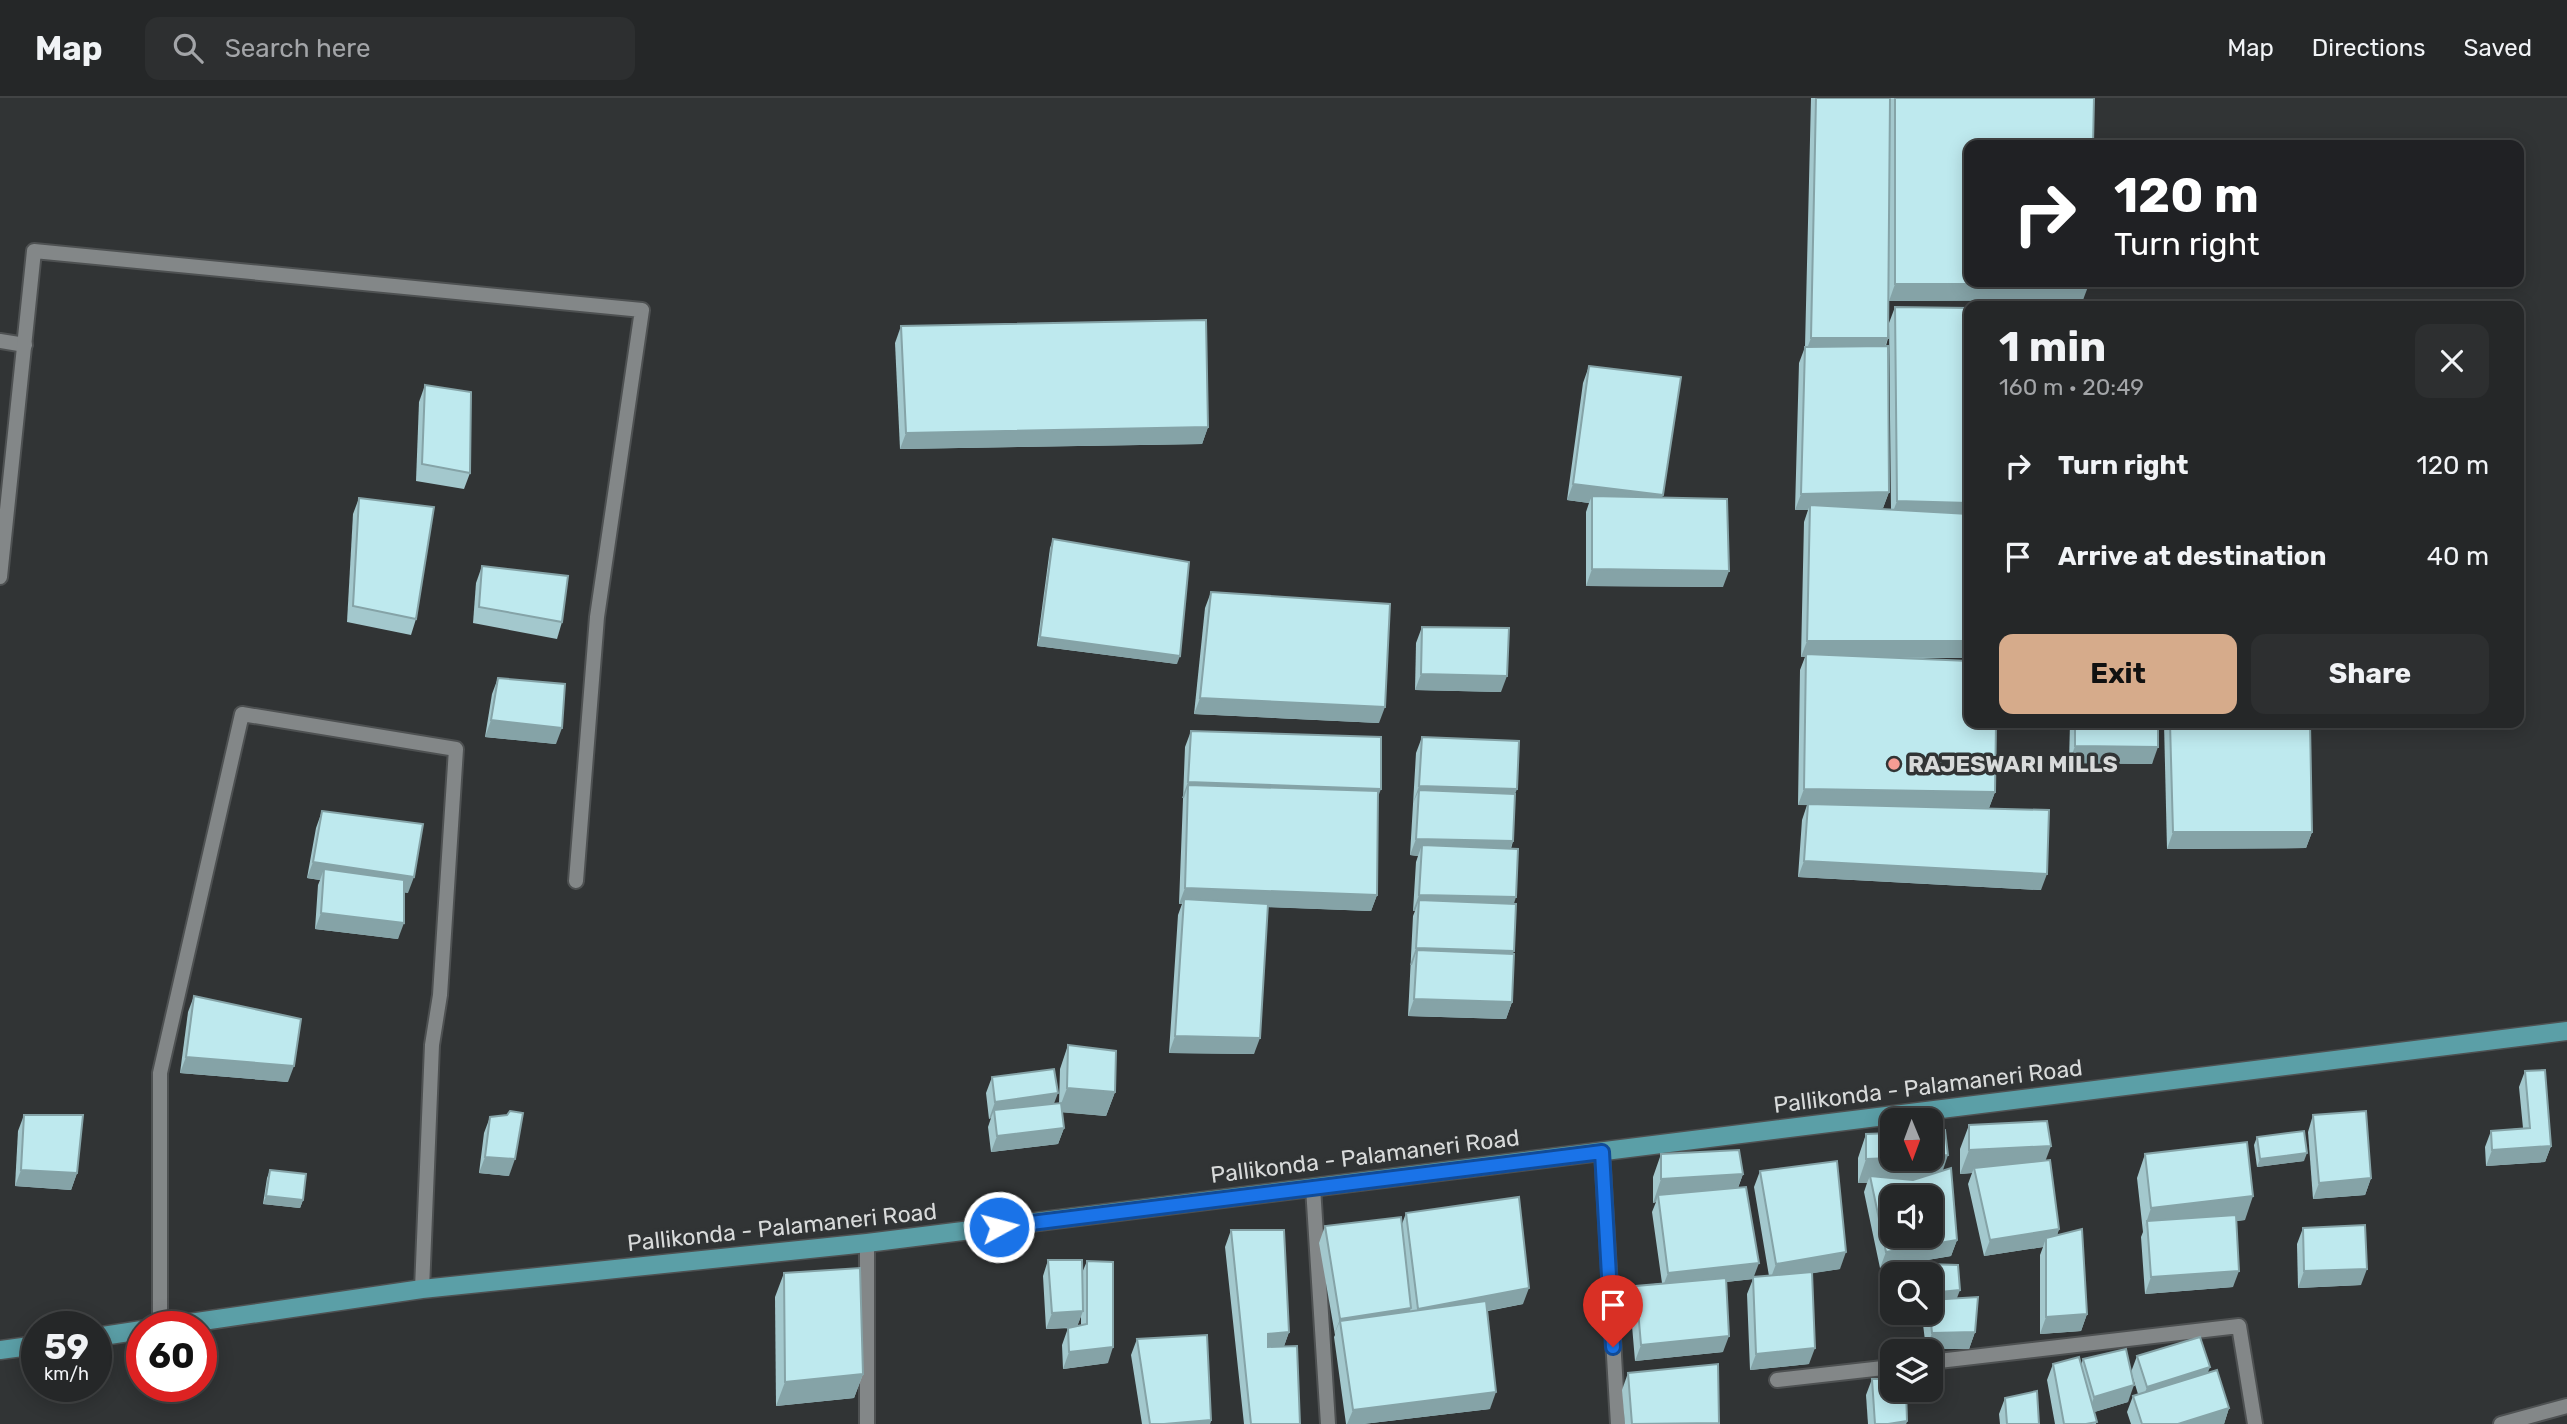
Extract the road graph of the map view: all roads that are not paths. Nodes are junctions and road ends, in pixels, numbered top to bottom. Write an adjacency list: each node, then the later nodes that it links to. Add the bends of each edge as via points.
1 (0, 341): 2 (street)
2 (25, 345): 3 (street); 4 (street, via 34,251 642,310 597,617)
3 (0, 577)
4 (576, 881)
5 (2567, 1031): 6 (main road, Pallikonda - Palamaneri Road)
6 (1602, 1152): 7 (main road, Pallikonda - Palamaneri Road); 20 (street)
7 (1313, 1187): 8 (main road, Pallikonda - Palamaneri Road); 19 (street)
8 (867, 1243): 9 (main road, Pallikonda - Palamaneri Road); 18 (street)
9 (422, 1289): 10 (street, via 432,1045 440,995 456,748 242,715 160,1073); 11 (main road, Pallikonda - Palamaneri Road)
10 (160, 1311)
11 (217, 1319)
12 (21, 1347): 13 (main road)
13 (0, 1350)
14 (1943, 1360): 21 (street, via 2239,1326)
15 (1880, 1368): 16 (street)
16 (1777, 1380)
17 (2567, 1406): 22 (street)
18 (866, 1424)
19 (1328, 1424)
20 (1618, 1424)
21 (2255, 1424)
22 (2501, 1424)

